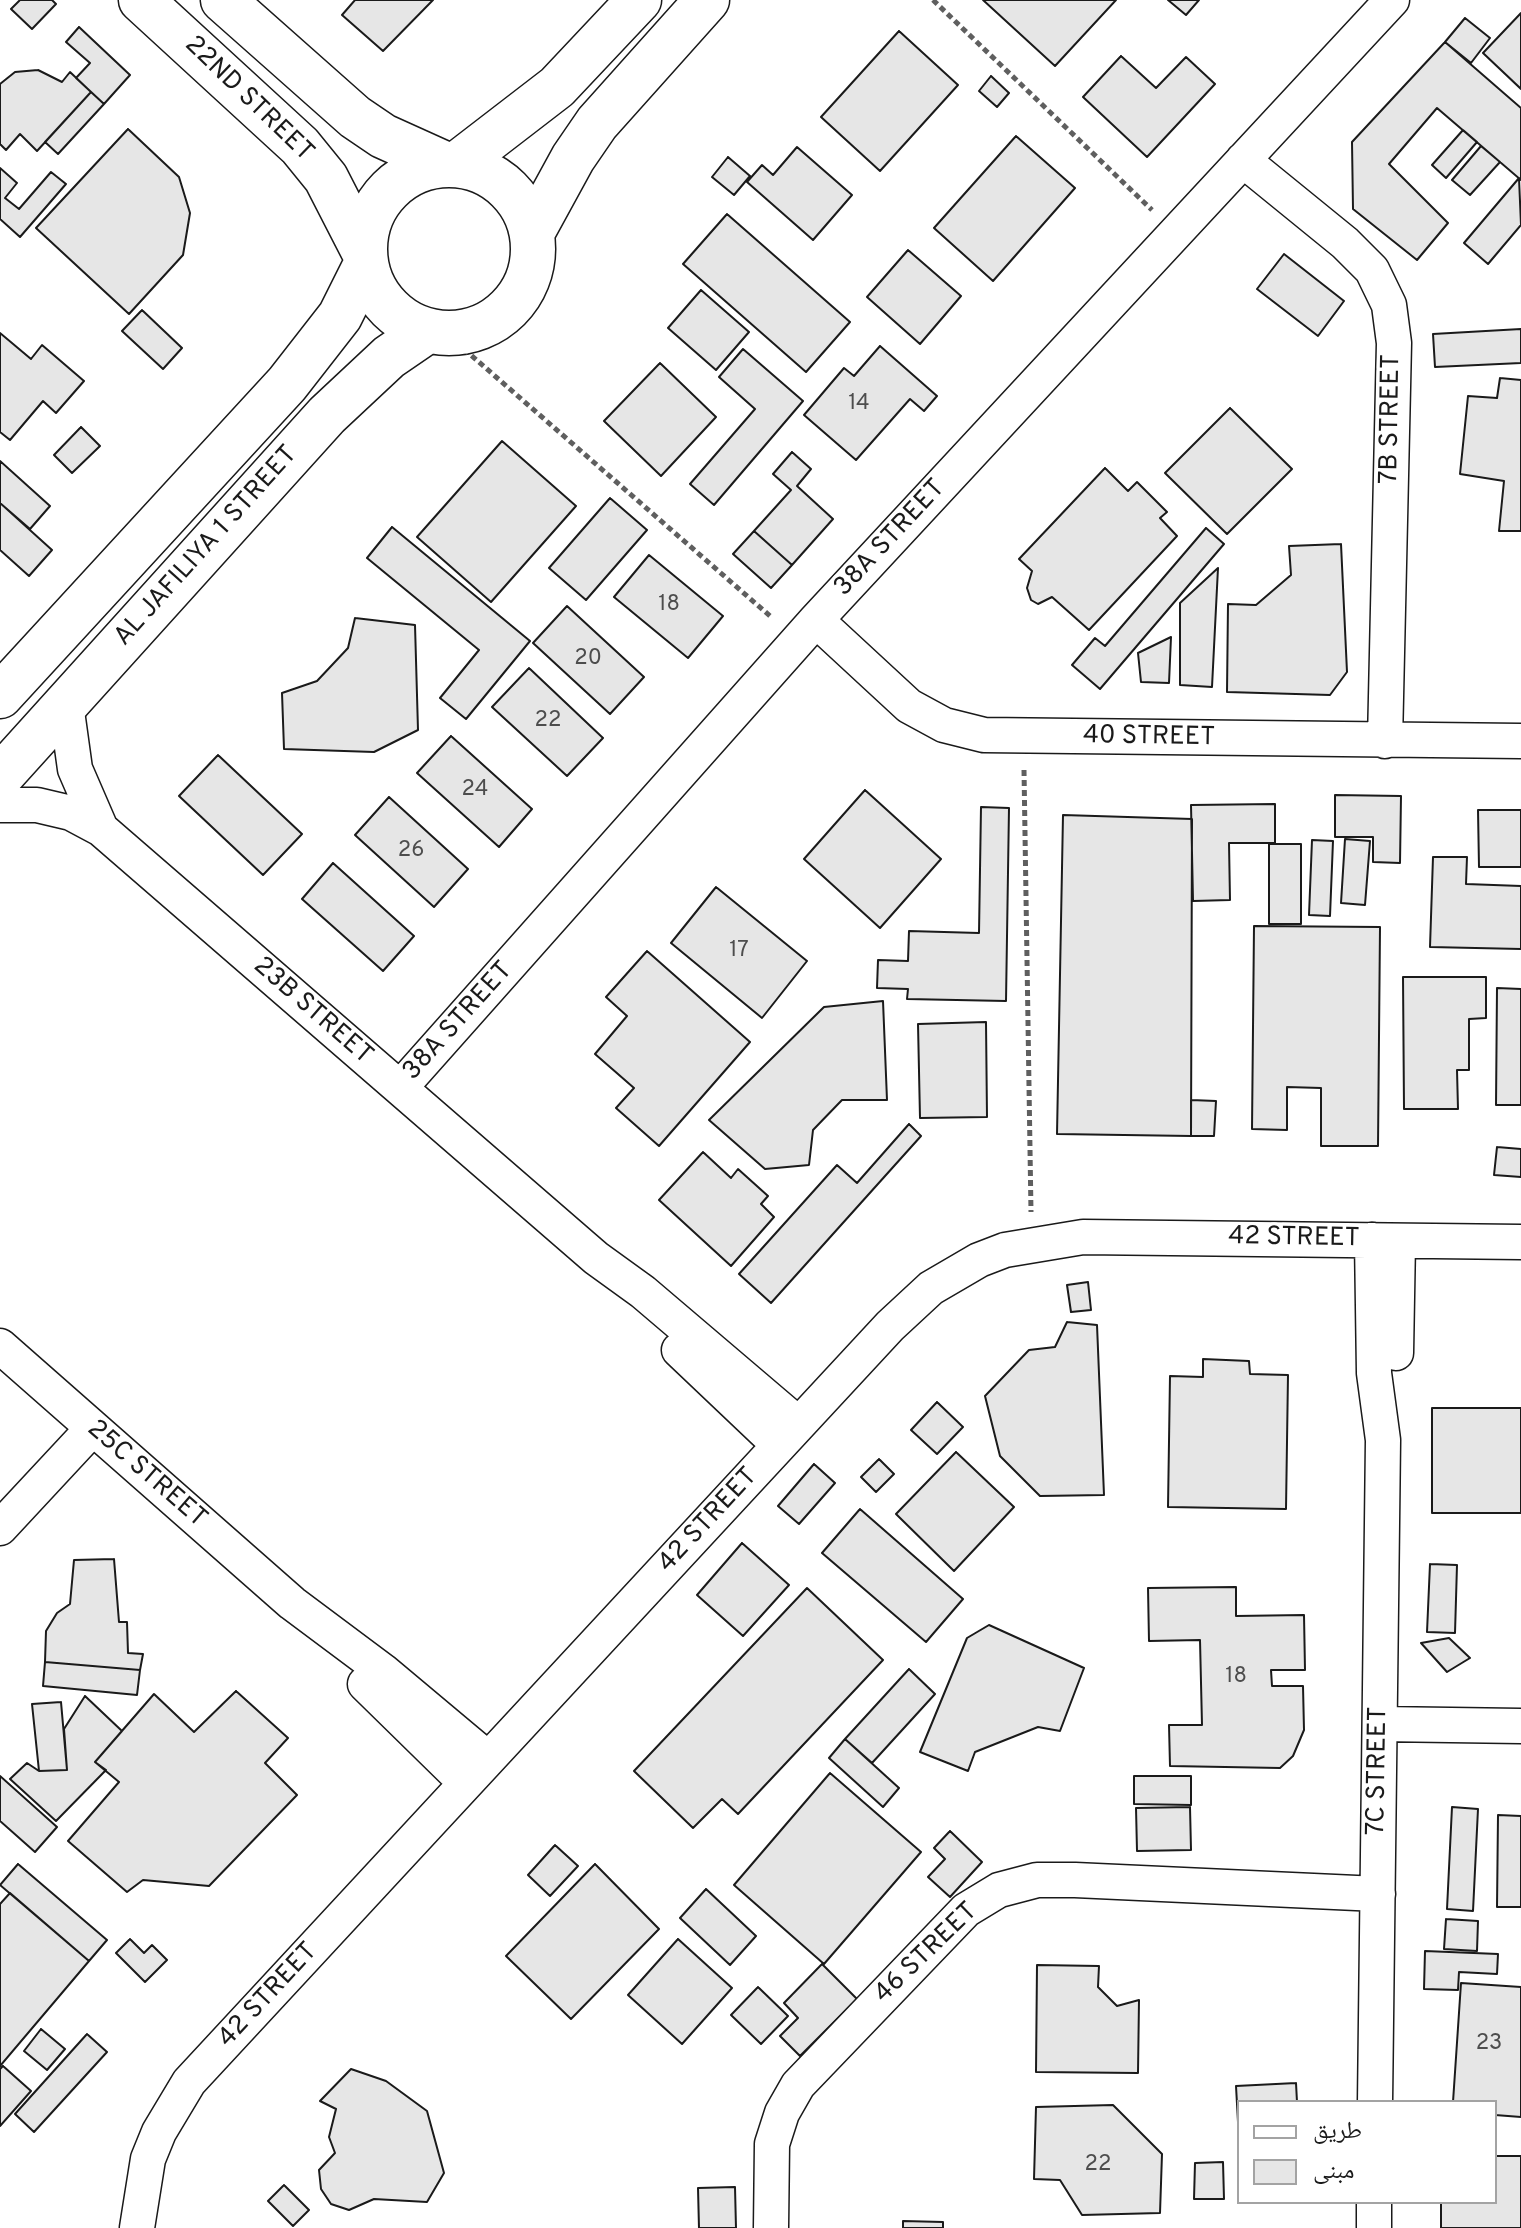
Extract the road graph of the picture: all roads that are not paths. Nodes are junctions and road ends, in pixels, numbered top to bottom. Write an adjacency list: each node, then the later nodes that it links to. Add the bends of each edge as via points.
1 (141, 0): 9 (street, 22ND STREET, via 300,146 326,178)
2 (223, 0): 7 (street, via 355,117 383,136)
3 (639, 0): 7 (street, via 557,87)
4 (707, 0): 8 (street, via 597,123)
5 (1392, 0): 6 (street, 38A STREET)
6 (1243, 160): 11 (street, 38A STREET); 14 (street, 7B STREET, via 1345,243 1372,270 1389,305 1394,343)
7 (451, 164): 8 (street, via 483,171 505,186); 9 (street, via 423,168 386,192 374,210)
8 (532, 233): 10 (street, via 533,258 513,304 483,325)
9 (365, 258): 10 (street, via 373,286 387,306 405,321); 12 (street, AL JAFILIYA 1 STREET, via 340,316 287,384)
10 (437, 332): 13 (street, AL JAFILIYA 1 STREET, via 389,357 327,415)
11 (807, 630): 14 (street, 40 STREET, via 909,706 944,725 984,735); 19 (street, 38A STREET)
12 (0, 696)
13 (66, 704): 16 (street, AL JAFILIYA 1 STREET); 18 (street, 23B STREET, via 75,769)
14 (1385, 741): 15 (street, 40 STREET)
15 (1521, 741)
16 (0, 777)
17 (0, 805): 18 (street, 23B STREET, via 37,805 71,813)
18 (101, 829): 19 (street, 23B STREET)
19 (400, 1088): 24 (street, 23B STREET, via 596,1258 654,1327)
20 (1385, 1241): 21 (street, 42 STREET); 24 (street, 42 STREET, via 1083,1237 1032,1243 979,1260 931,1288); 26 (street, 7C STREET, via 1374,1373 1383,1440)
21 (1521, 1242)
22 (0, 1346): 23 (street, 25C STREET)
23 (93, 1428): 25 (street); 28 (street, 25C STREET, via 292,1603 373,1692)
24 (789, 1435): 28 (street, 42 STREET)
25 (0, 1528)
26 (1380, 1724): 27 (street); 29 (street, 7C STREET)
27 (1521, 1726)
28 (477, 1771): 32 (street, 42 STREET, via 189,2082 148,2159)
29 (1378, 1894): 30 (street, 7C STREET); 33 (street, 46 STREET, via 1075,1880 1037,1880 999,1890 966,1910 798,2085 772,2144)
30 (1375, 2100)
31 (1374, 2204): 34 (street)
32 (137, 2228)
33 (771, 2228)
34 (1374, 2228)

